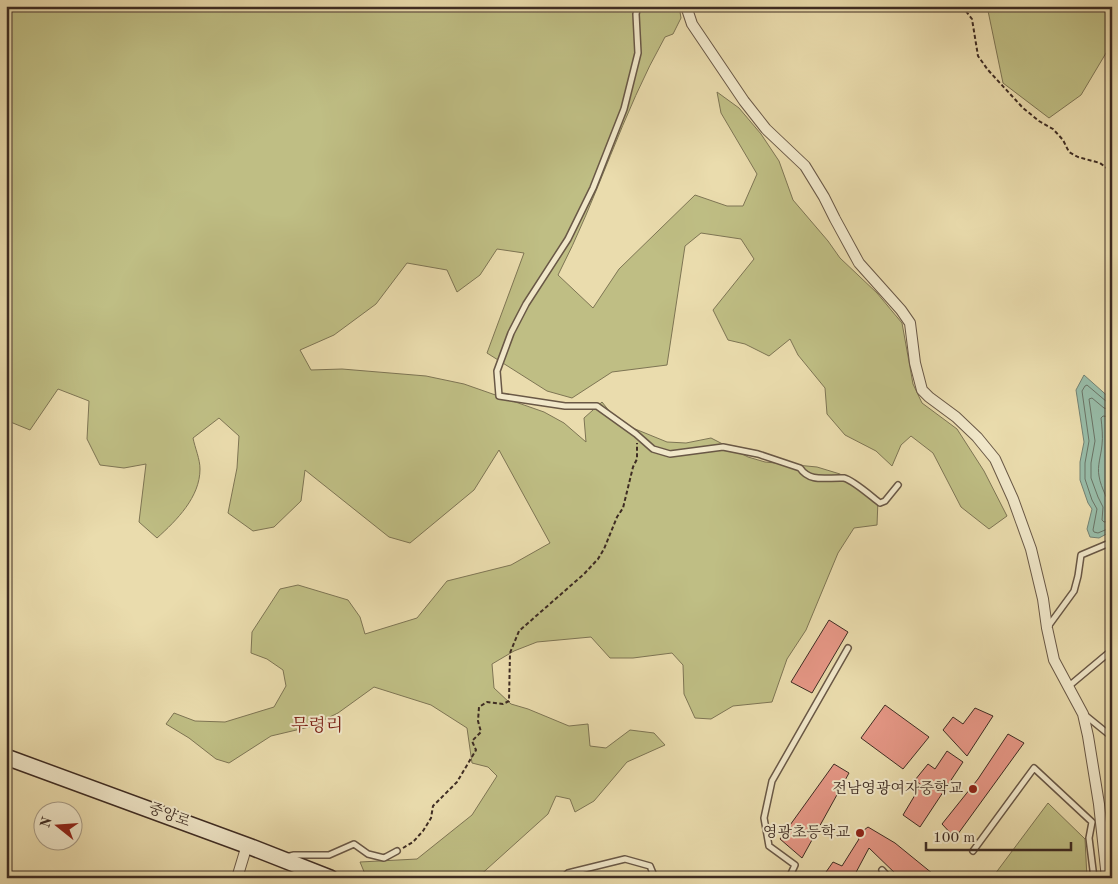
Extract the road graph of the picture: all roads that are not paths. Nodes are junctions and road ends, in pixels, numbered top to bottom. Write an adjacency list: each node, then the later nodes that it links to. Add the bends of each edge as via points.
1 (638, 6): 3 (lane, via 638,53 624,109 593,188 568,239 526,304 512,333 497,371 499,396 565,406 597,406 653,449 670,454 723,447 758,454 800,468 810,478 846,478 880,503)
2 (686, 6): 5 (street, via 692,24 744,101 766,129 805,166 859,263 910,323 922,390 956,417 995,459 1031,549)
3 (898, 485)
4 (1112, 542): 5 (lane, via 1081,555 1074,591)
5 (1046, 628): 8 (street, via 1054,660)
6 (848, 648): 21 (lane, via 772,781 764,818 770,846 795,865)
7 (1112, 650): 8 (lane)
8 (1069, 686): 9 (street)
9 (1083, 714): 10 (lane); 24 (street, via 1099,804)
10 (1112, 737)
11 (6, 757): 12 (street, 중앙로)
12 (247, 845): 15 (street, 중앙로); 17 (street)
13 (398, 851): 15 (lane, via 384,858 368,854 354,844 329,856 294,855)
14 (973, 851): 23 (lane, via 1034,768 1092,822 1089,838)
15 (282, 859): 18 (street, 중앙로)
16 (882, 870): 22 (lane)
17 (237, 878)
18 (330, 878)
19 (562, 878): 20 (lane, via 568,873 625,859 650,866)
20 (655, 878)
21 (789, 878)
22 (890, 878)
23 (1094, 878)
24 (1107, 878)

